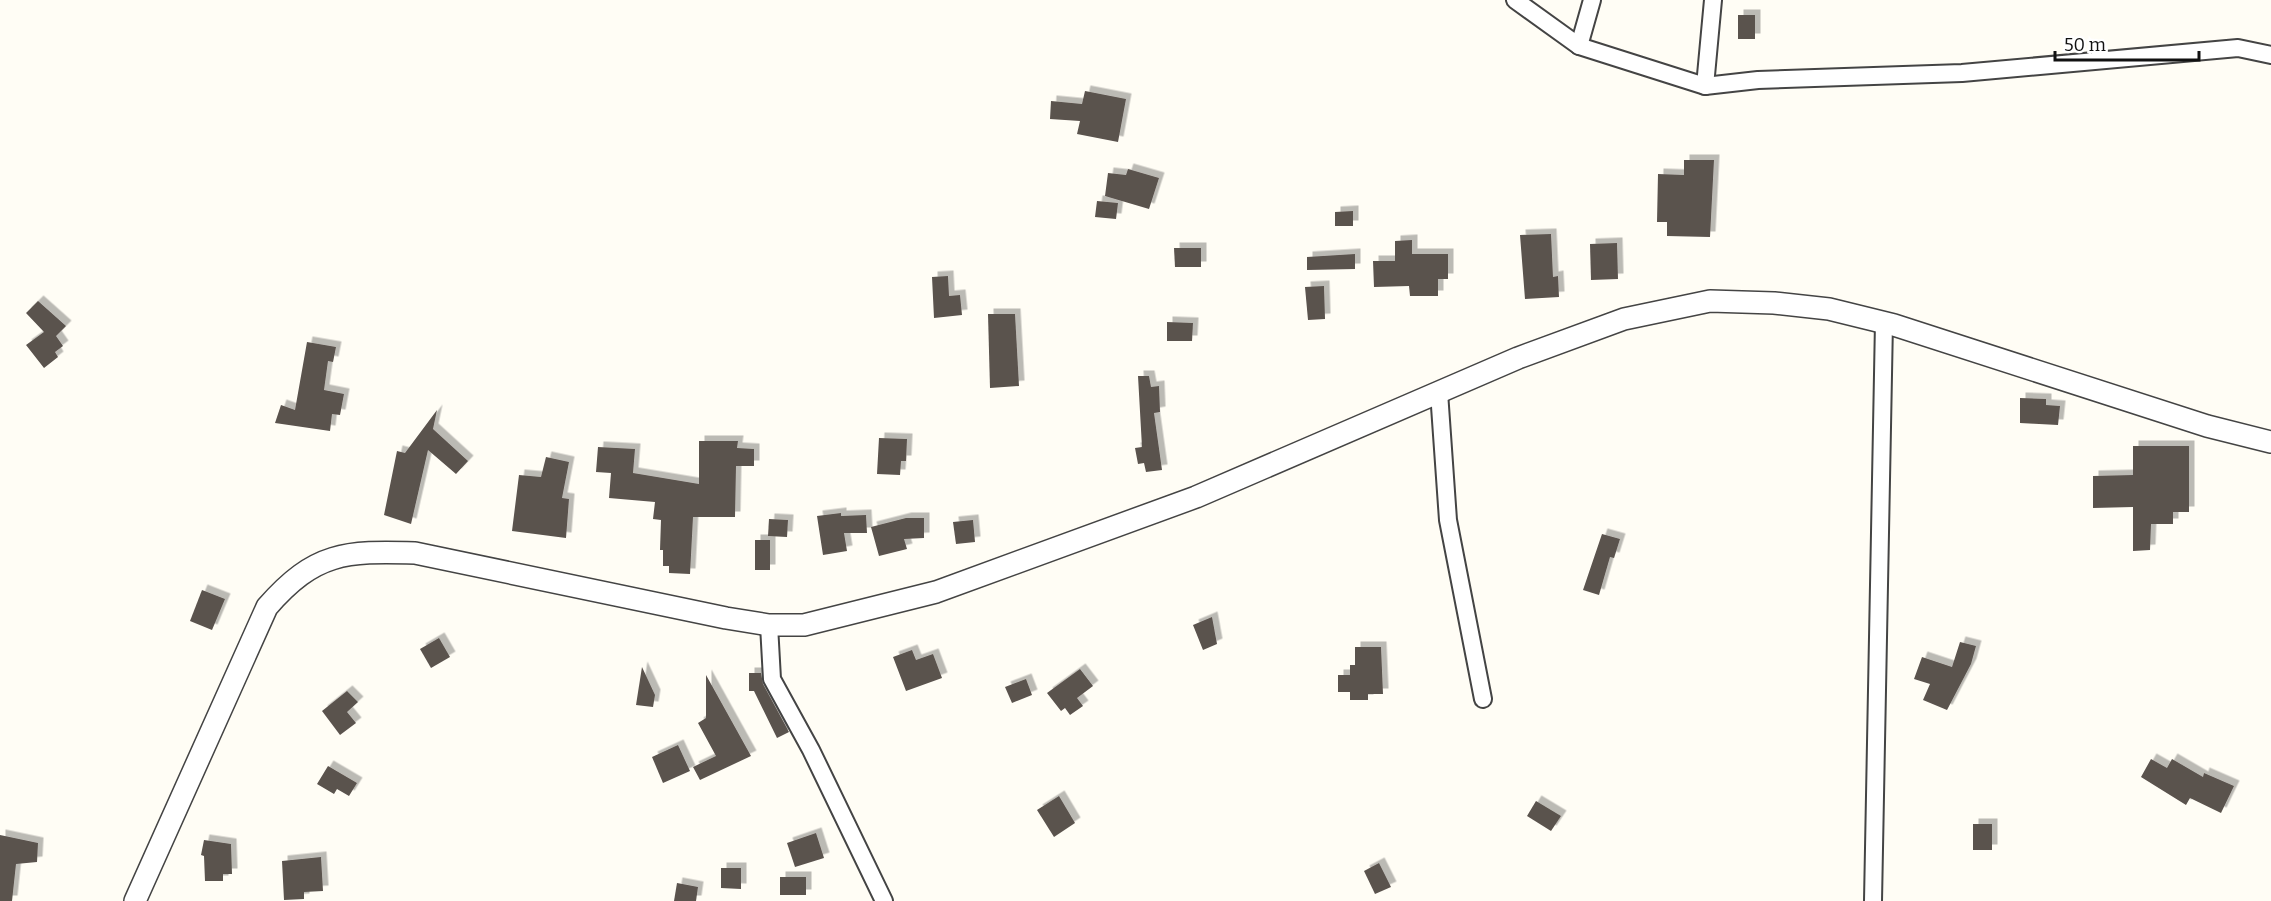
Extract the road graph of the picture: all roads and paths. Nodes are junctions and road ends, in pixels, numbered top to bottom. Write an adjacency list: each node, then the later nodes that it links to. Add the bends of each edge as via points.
1 (1515, 0): 4 (street)
2 (1592, 0): 4 (street)
3 (1713, 0): 6 (street)
4 (1579, 46): 6 (street)
5 (2271, 55): 6 (street, via 2238,48 1962,73 1758,80)
6 (1705, 86)
7 (1884, 322): 8 (street, via 1829,309 1710,300 1624,319); 9 (street, via 2207,426); 14 (street)
8 (1438, 392): 10 (street, via 1196,497 936,592 804,625); 11 (street, via 1448,520)
9 (2271, 442)
10 (769, 625): 12 (street, via 415,553 362,553 329,558 285,586 267,607); 13 (street, via 772,679)
11 (1483, 699)
12 (135, 901)
13 (884, 901)
14 (1874, 901)

